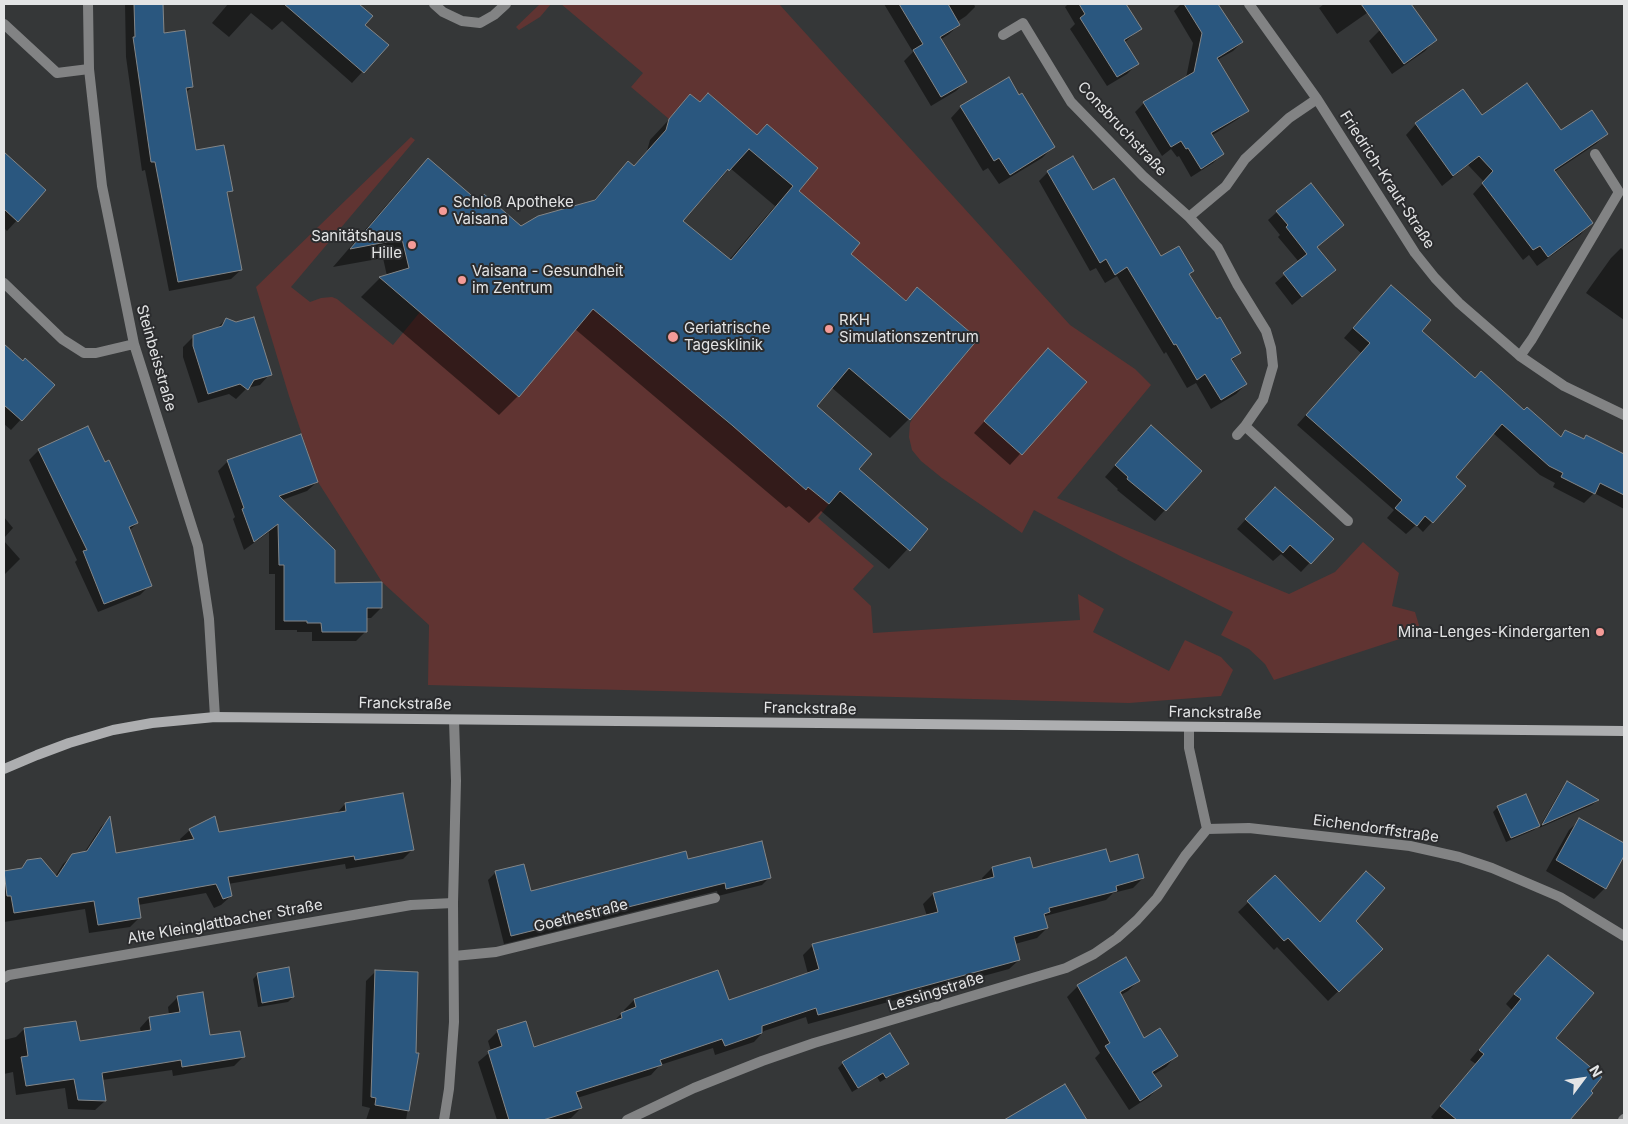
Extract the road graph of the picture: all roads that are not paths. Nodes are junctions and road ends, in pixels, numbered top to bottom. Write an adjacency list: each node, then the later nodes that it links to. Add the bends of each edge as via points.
1 (88, 4): 7 (street, Steinbeisstraße)
2 (434, 4): 3 (street, via 462,21 480,23)
3 (506, 4)
4 (1249, 4): 8 (street, Friedrich-Kraut-Straße)
5 (4, 24): 7 (street, via 56,73)
6 (1003, 35): 10 (street, Consbruchstraße, via 1023,23 1071,102 1143,176)
7 (89, 69): 12 (street, Steinbeisstraße, via 102,186)
8 (1317, 99): 10 (street, via 1289,118 1245,159 1226,186); 13 (street, Friedrich-Kraut-Straße, via 1420,259 1459,303)
9 (1595, 154): 13 (street, via 1619,192)
10 (1189, 217): 15 (street, Consbruchstraße, via 1218,248 1266,331 1271,348 1273,366 1263,400)
11 (4, 283): 12 (street, via 62,339 84,353 96,354)
12 (134, 344): 18 (street, Steinbeisstraße, via 198,546 209,619)
13 (1520, 356): 14 (street, Friedrich-Kraut-Straße, via 1564,386)
14 (1624, 415)
15 (1245, 426): 16 (street, Consbruchstraße); 17 (street)
16 (1237, 435)
17 (1348, 521)
18 (215, 717): 19 (street, Franckstraße); 22 (street, Franckstraße, via 113,730 69,743)
19 (454, 720): 20 (street, Franckstraße); 25 (street)
20 (1189, 728): 21 (street, Franckstraße); 23 (street, via 1189,748)
21 (1624, 731)
22 (4, 770)
23 (1207, 829): 26 (street, Eichendorffstraße, via 1249,828 1402,845 1459,857 1560,897); 30 (street, Lessingstraße, via 1157,898 1117,938 1094,954 1066,968 762,1061)
24 (715, 898): 27 (street, Goethestraße, via 496,952)
25 (453, 903): 27 (street); 28 (street, Alte Kleinglattbacher Straße, via 412,905)
26 (1624, 936)
27 (454, 956): 29 (street, via 450,1088)
28 (4, 978)
29 (444, 1120)
30 (627, 1120)

